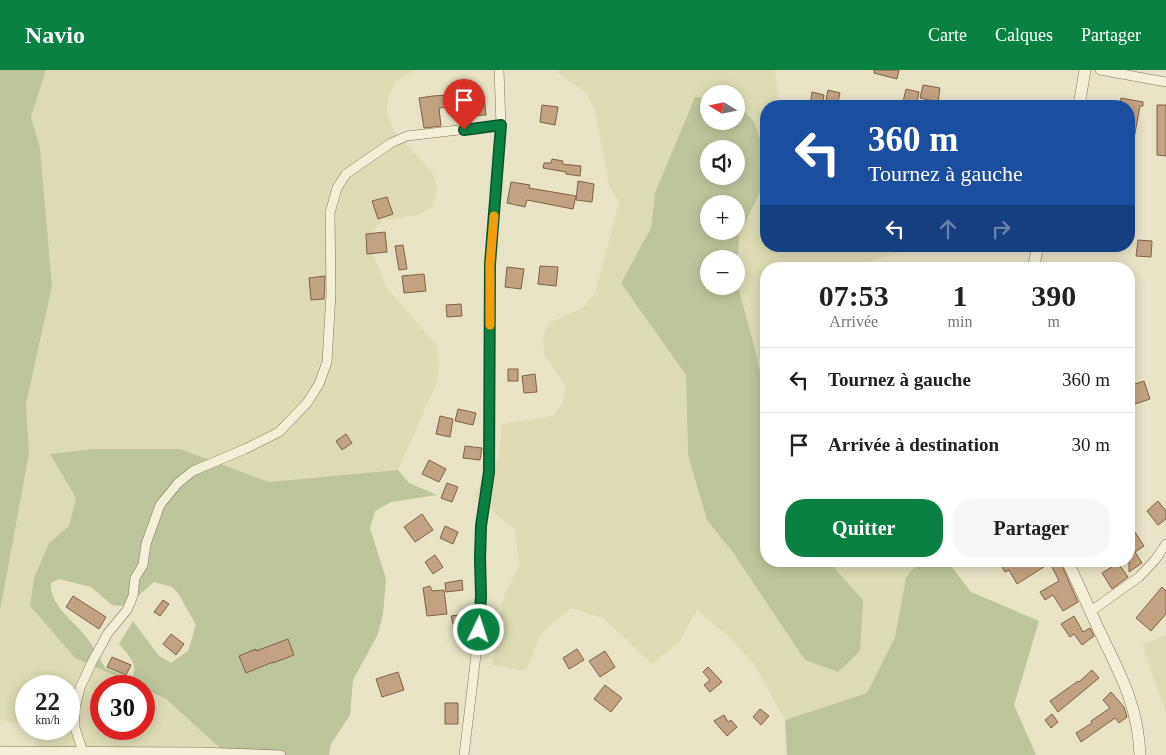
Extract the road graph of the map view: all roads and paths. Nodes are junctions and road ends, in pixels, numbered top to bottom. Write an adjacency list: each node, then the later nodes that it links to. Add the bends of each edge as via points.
1 (499, 70): 6 (street)
2 (1085, 70): 5 (street)
3 (1100, 70): 4 (street)
4 (1166, 82)
5 (1080, 100)
6 (501, 125): 11 (street, via 407,136 391,143 346,174 337,188 330,213 331,293 327,362 319,384 308,403 279,432 193,471 160,505 127,610 108,633 80,688 75,728); 13 (street, via 490,264 489,472 481,526 479,630)
7 (1166, 544): 9 (street, via 1139,577)
8 (1071, 567): 9 (street)
9 (1091, 611): 14 (street, via 1130,700 1140,740)
10 (0, 750): 11 (street)
11 (83, 752): 12 (street)
12 (281, 755)
13 (464, 755)
14 (1140, 755)

